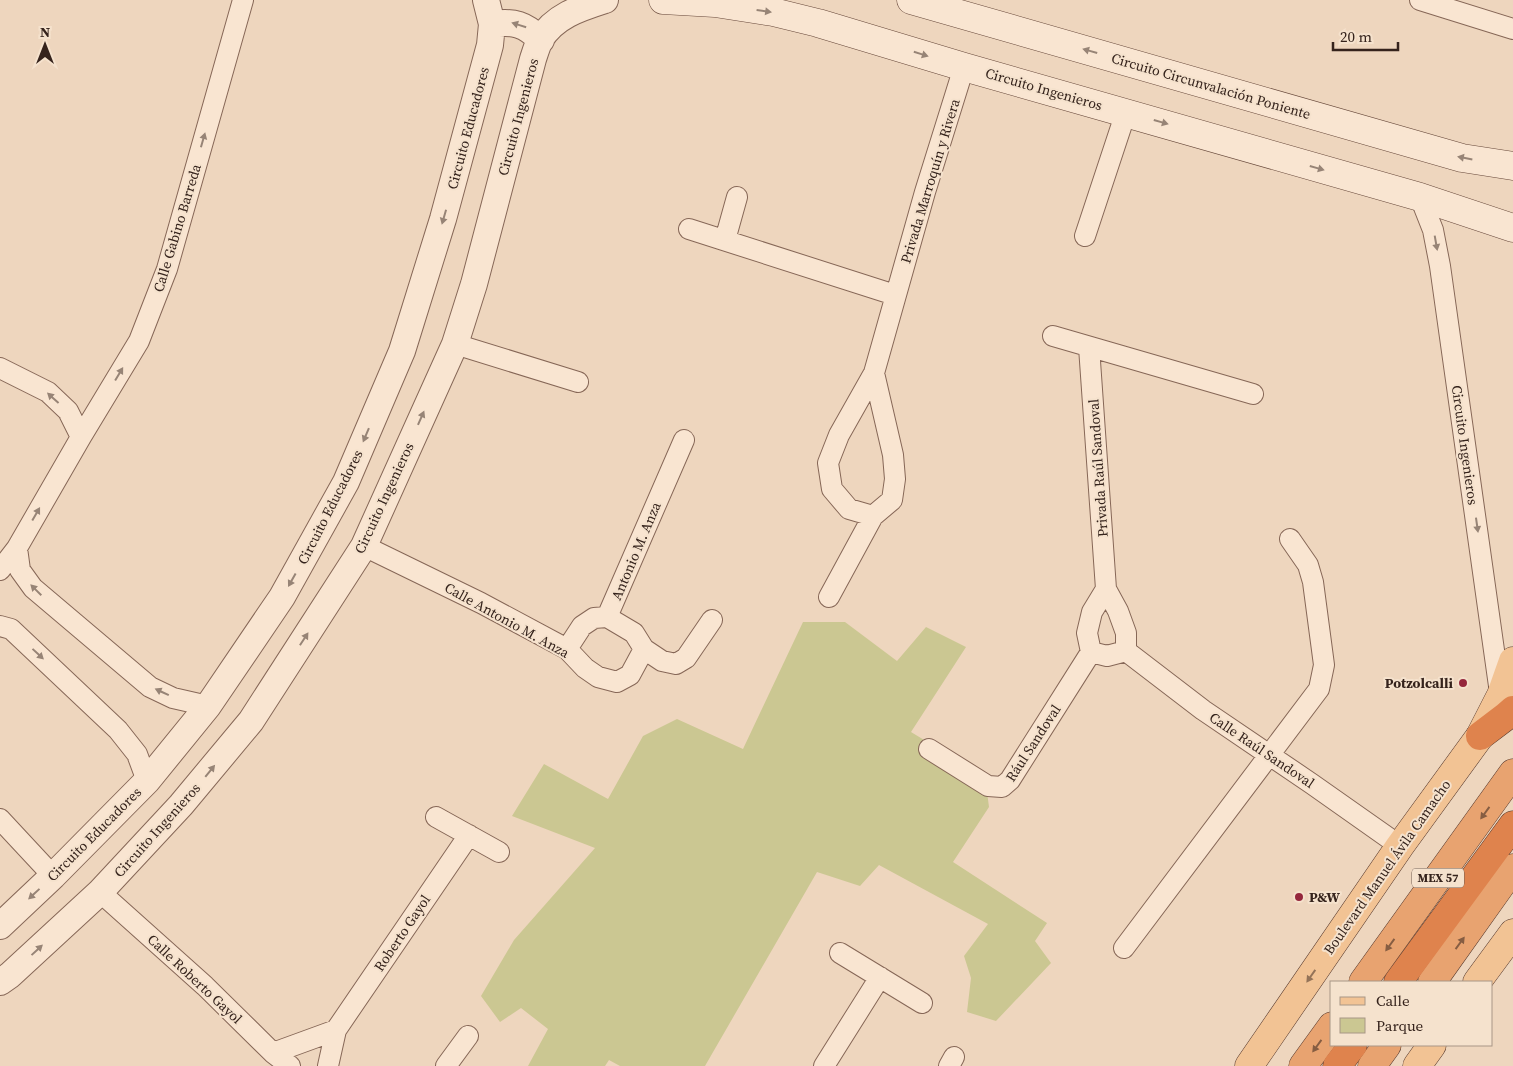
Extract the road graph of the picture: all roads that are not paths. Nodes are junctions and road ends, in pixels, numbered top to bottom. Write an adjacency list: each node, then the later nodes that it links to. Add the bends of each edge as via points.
1 (243, 0): 27 (street, Calle Gabino Barreda, one-way to 1, via 138,341 168,269)
2 (605, 0): 9 (street, Circuito Ingenieros, via 576,9 556,22)
3 (663, 0): 10 (main road, Circuito Ingenieros, one-way to 10, via 715,3 773,12)
4 (911, 0): 6 (main road, Circuito Circunvalación Poniente)
5 (1428, 1): 8 (street)
6 (946, 5): 12 (main road, Circuito Circunvalación Poniente, one-way to 6, via 1462,158)
7 (489, 12): 9 (street, one-way to 7, via 531,30); 45 (street, Circuito Educadores, one-way to 45, via 490,45 443,219 402,351 346,482 282,597)
8 (1513, 29)
9 (541, 40): 21 (street, Circuito Ingenieros, via 533,59)
10 (964, 67): 11 (main road, Circuito Ingenieros); 19 (street, Privada Marroquín y Rivera)
11 (1126, 112): 14 (main road, Circuito Ingenieros, one-way to 14); 17 (street)
12 (1513, 166)
13 (737, 197): 18 (street)
14 (1420, 197): 15 (main road, Circuito Ingenieros); 44 (street, Circuito Ingenieros, one-way to 44, via 1433,230 1440,266)
15 (1513, 228)
16 (689, 229): 18 (street)
17 (1085, 236)
18 (725, 240): 19 (street)
19 (895, 295): 24 (street, Privada Marroquín y Rivera)
20 (1052, 336): 22 (street)
21 (455, 344): 25 (street); 31 (street, Circuito Ingenieros, one-way to 21)
22 (1089, 347): 26 (street); 34 (street, Privada Raúl Sandoval)
23 (0, 368): 27 (street, one-way to 23, via 68,411 48,392)
24 (874, 373): 29 (street, Privada Marroquín y Rivera, via 893,455 895,480 892,500); 29 (street, Privada Marroquín y Rivera, via 838,435 828,462 832,489 849,508)
25 (578, 382)
26 (1253, 394)
27 (81, 437): 32 (street, Calle Gabino Barreda, one-way to 27)
28 (684, 440): 36 (street, Antonio M. Anza)
29 (873, 516): 35 (street, Privada Marroquín y Rivera)
30 (1290, 539): 48 (street, via 1308,565 1313,582 1324,664 1319,689)
31 (364, 546): 40 (street, Calle Antonio M. Anza, via 481,603); 59 (street, Circuito Ingenieros, one-way to 31, via 182,806 251,721)
32 (16, 548): 33 (street, Calle Gabino Barreda); 45 (street, one-way to 32, via 173,698 150,687 33,588 20,570)
33 (0, 570)
34 (1106, 589): 41 (street, via 1126,633); 42 (street, via 1092,612 1087,633)
35 (829, 597)
36 (608, 618): 39 (street, Antonio M. Anza, via 634,633); 40 (street, via 594,618 582,626)
37 (712, 620): 39 (street, via 686,658 676,664 662,661)
38 (0, 626): 50 (street, one-way to 50, via 11,629 118,730 137,754)
39 (644, 649): 40 (street, Calle Antonio M. Anza, via 630,675 617,682 598,677)
40 (567, 650)
41 (1126, 651): 42 (street, via 1107,656); 48 (street, Calle Raúl Sandoval)
42 (1091, 652): 47 (street, Rául Sandoval, via 1002,788 988,786)
43 (1513, 661): 44 (main road)
44 (1507, 702): 46 (highway, via 1505,717)
45 (208, 706): 50 (street, Circuito Educadores)
46 (1480, 736): 55 (main road, Boulevard Manuel Ávila Camacho)
47 (929, 749)
48 (1270, 755): 55 (street, Calle Raúl Sandoval); 62 (street)
49 (1513, 773): 65 (highway, MEX 57, one-way to 65)
50 (147, 781): 58 (street, Circuito Educadores)
51 (436, 817): 54 (street)
52 (0, 819): 58 (street)
53 (1513, 825): 66 (highway)
54 (469, 835): 56 (street); 72 (street, Roberto Gayol)
55 (1400, 846): 82 (main road, Boulevard Manuel Ávila Camacho, one-way to 82)
56 (499, 852)
57 (1513, 868): 67 (highway, one-way to 57)
58 (53, 876): 60 (street, Circuito Educadores, one-way to 60)
59 (100, 892): 69 (street, Circuito Ingenieros, one-way to 59); 77 (street, Calle Roberto Gayol)
60 (0, 926)
61 (1513, 933): 68 (main road)
62 (1124, 948)
63 (840, 953): 64 (street)
64 (880, 977): 70 (street); 81 (street)
65 (1364, 981)
66 (1399, 981)
67 (1433, 981)
68 (1478, 981)
69 (0, 982)
70 (922, 1003)
71 (1330, 1029): 83 (highway, one-way to 83)
72 (336, 1030): 77 (street); 79 (street, Roberto Gayol)
73 (468, 1036): 80 (street)
74 (1352, 1046): 84 (highway)
75 (1386, 1046): 85 (highway)
76 (1431, 1046): 86 (main road)
77 (274, 1053): 78 (street, Calle Roberto Gayol)
78 (290, 1066)
79 (328, 1066)
80 (446, 1066)
81 (824, 1066)
82 (1250, 1066)
83 (1303, 1066)
84 (1337, 1066)
85 (1372, 1066)
86 (1417, 1066)

